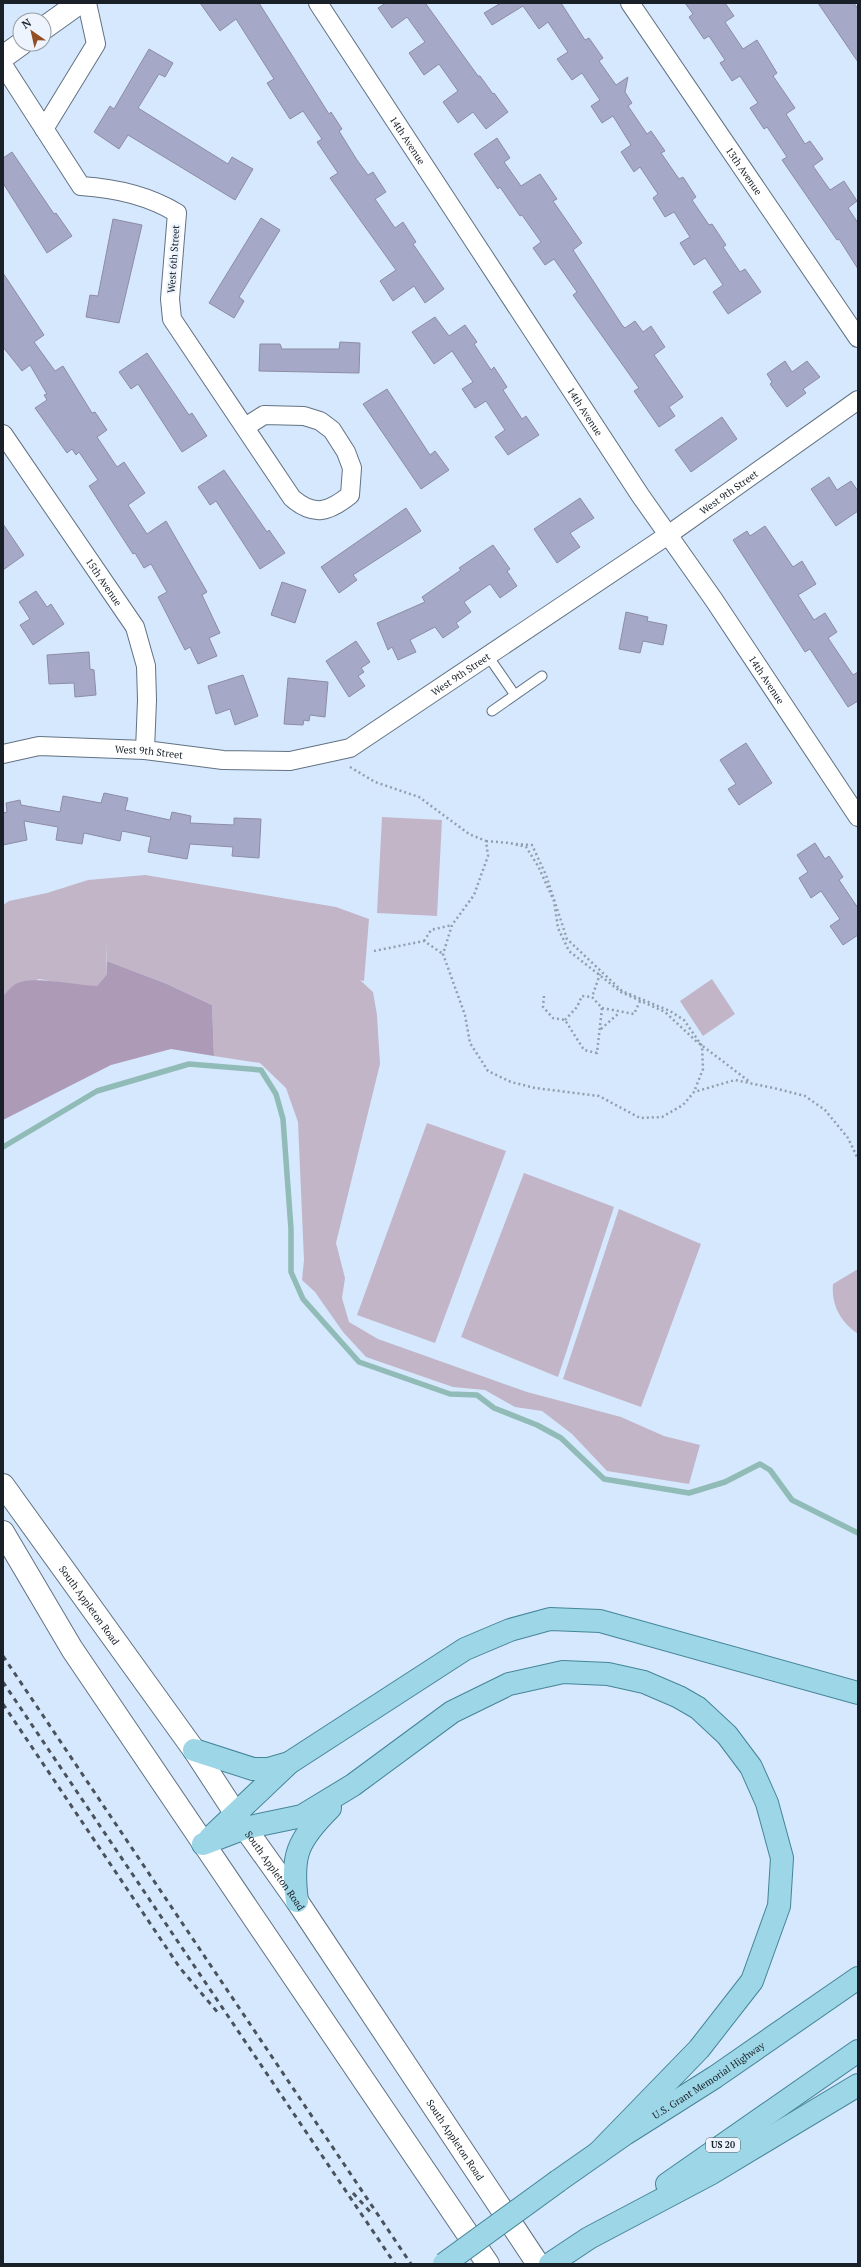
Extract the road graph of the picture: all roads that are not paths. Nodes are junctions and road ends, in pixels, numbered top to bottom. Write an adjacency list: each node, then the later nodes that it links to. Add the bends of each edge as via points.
1 (79, 3): 5 (main road)
2 (86, 3): 9 (street, via 96,44)
3 (318, 3): 14 (street, 14th Avenue)
4 (630, 3): 10 (street, 13th Avenue)
5 (52, 22)
6 (12, 50): 7 (main road)
7 (3, 57)
8 (3, 65): 9 (street, West 6th Street)
9 (44, 129): 12 (street, West 6th Street, via 81,186 99,187 159,202 177,213 170,299 172,319)
10 (858, 338)
11 (858, 400): 14 (street, West 9th Street)
12 (245, 427): 12 (street, West 6th Street, via 292,498 300,505 323,511 336,506 350,495 352,468 346,452 332,430 320,421 304,416 264,415)
13 (3, 434): 19 (street, 15th Avenue, via 135,626 146,666)
14 (668, 536): 15 (street, West 9th Street); 21 (street, 14th Avenue, via 714,600)
15 (488, 656): 17 (lane); 19 (street, West 9th Street, via 350,748 290,761 224,760)
16 (542, 676): 17 (lane)
17 (515, 695): 18 (lane)
18 (492, 711)
19 (145, 750): 20 (street, West 9th Street, via 39,746)
20 (3, 754)
21 (858, 817)
22 (3, 1485): 25 (main road, South Appleton Road)
23 (3, 1532): 29 (main road, via 72,1649)
24 (858, 1693): 26 (main road, via 600,1621 550,1619 510,1630 465,1650)
25 (194, 1750): 26 (main road, via 253,1769 268,1769); 28 (main road, South Appleton Road)
26 (289, 1764): 28 (main road)
27 (352, 1785): 28 (main road, via 302,1816); 30 (main road, via 306,1834 296,1854 294,1878); 34 (main road, via 452,1712 509,1684 563,1672 608,1674 644,1682 679,1697 698,1708 727,1734 751,1767 767,1803 782,1858 779,1906 752,1981 699,2049)
28 (241, 1821): 29 (main road); 30 (main road, South Appleton Road)
29 (203, 1844): 37 (main road)
30 (297, 1901): 38 (main road, South Appleton Road)
31 (858, 1978): 34 (main road, U.S. Grant Memorial Highway, via 715,2077)
32 (858, 2051): 35 (main road, US 20)
33 (858, 2085): 35 (main road, via 710,2174)
34 (598, 2153): 36 (main road, U.S. Grant Memorial Highway, bridge)
35 (589, 2238): 39 (main road, US 20)
36 (444, 2264)
37 (488, 2264)
38 (538, 2264)
39 (550, 2264)

